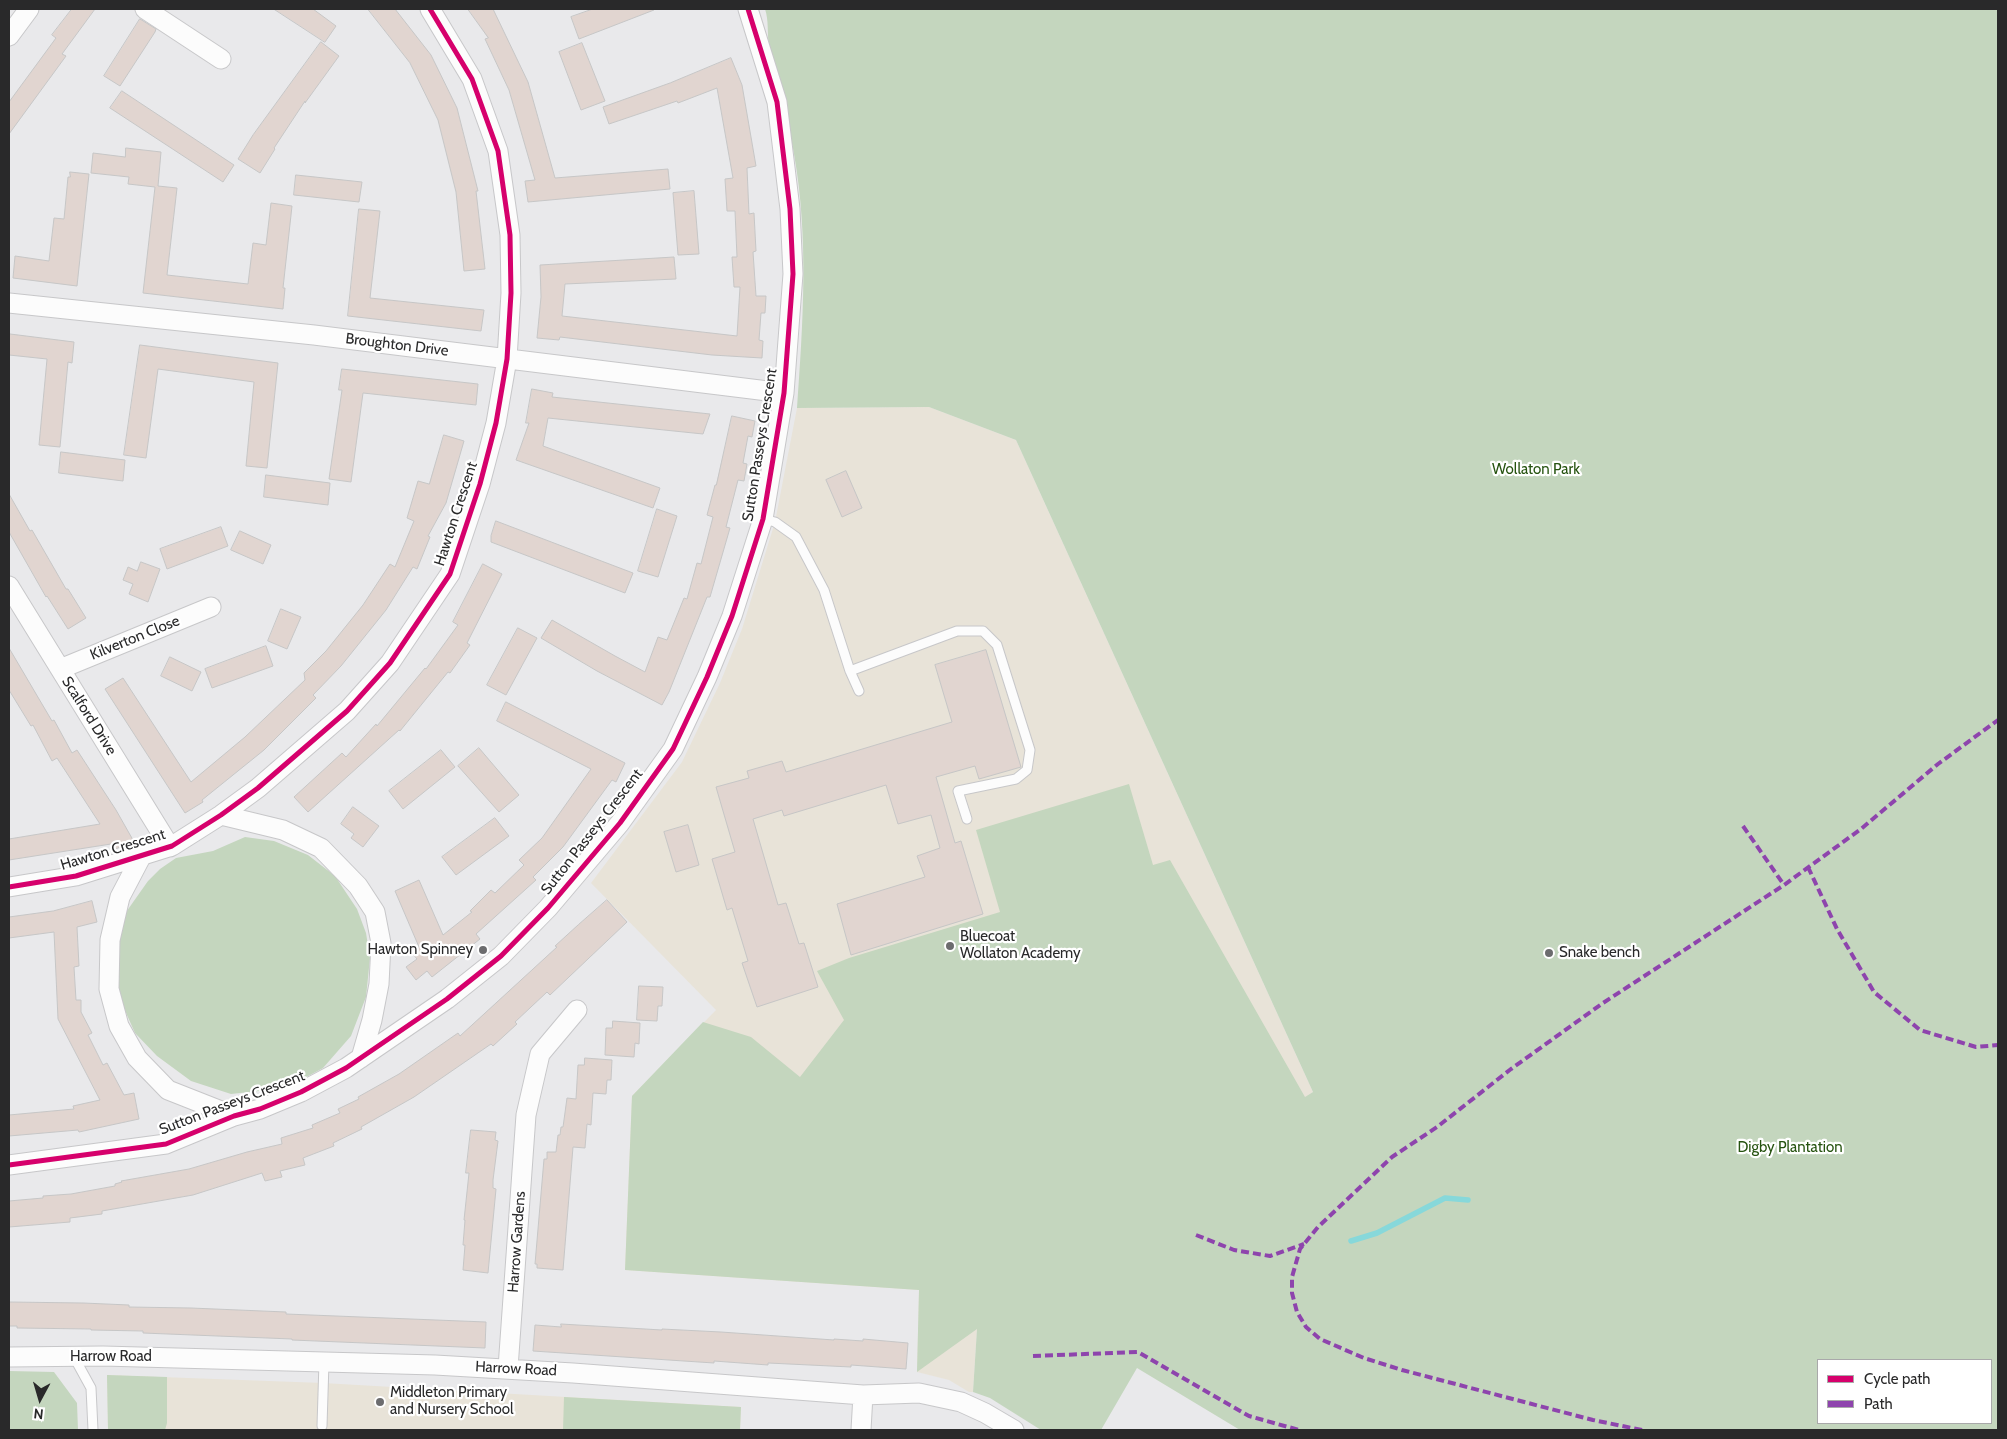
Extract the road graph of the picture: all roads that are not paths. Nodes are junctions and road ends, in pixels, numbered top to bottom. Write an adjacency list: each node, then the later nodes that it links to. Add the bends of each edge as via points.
1 (29, 9): 5 (street)
2 (145, 9): 6 (street)
3 (430, 9): 8 (street, Hawton Crescent, via 472,79 498,151 510,235)
4 (748, 9): 9 (street, Sutton Passeys Crescent, via 777,102 790,209 793,274)
5 (9, 36)
6 (221, 60)
7 (9, 303): 8 (street, Broughton Drive, via 314,334)
8 (507, 360): 9 (street, Broughton Drive); 16 (street, Hawton Crescent, via 492,441 450,574 390,663 347,711 265,782)
9 (784, 393): 10 (street, Sutton Passeys Crescent)
10 (763, 519): 14 (lane, via 775,522 796,537 824,590); 22 (street, Sutton Passeys Crescent, via 732,616 673,749 620,823 548,908 501,956 447,999)
11 (9, 586): 13 (street, Scalford Drive)
12 (211, 607): 13 (street, Kilverton Close)
13 (60, 669): 18 (street, Scalford Drive)
14 (850, 671): 15 (lane); 17 (lane, via 957,631 983,631 997,644 1030,750 1027,770 1016,779 958,791)
15 (859, 691)
16 (220, 815): 18 (street, Hawton Crescent); 22 (street, via 283,830 321,848 358,886 375,912 381,942 379,984)
17 (967, 819)
18 (170, 847): 19 (street, Hawton Crescent)
19 (142, 855): 20 (street, Hawton Crescent, via 76,876); 23 (street, via 120,896 110,940 108,989 119,1026 138,1058 168,1090)
20 (9, 887)
21 (577, 1010): 28 (street, Harrow Gardens, via 540,1054 526,1115)
22 (361, 1058): 23 (street, Sutton Passeys Crescent, via 301,1092)
23 (234, 1116): 24 (street, Sutton Passeys Crescent, via 166,1144)
24 (9, 1166)
25 (9, 1357): 26 (street, Harrow Road)
26 (74, 1357): 27 (street, Harrow Road); 31 (lane, via 91,1388)
27 (324, 1362): 28 (street, Harrow Road); 30 (lane)
28 (508, 1368): 29 (street, Harrow Road)
29 (863, 1395): 32 (street); 33 (street, Harrow Road, via 919,1393 961,1402)
30 (322, 1426)
31 (93, 1430)
32 (860, 1430)
33 (1014, 1430)

